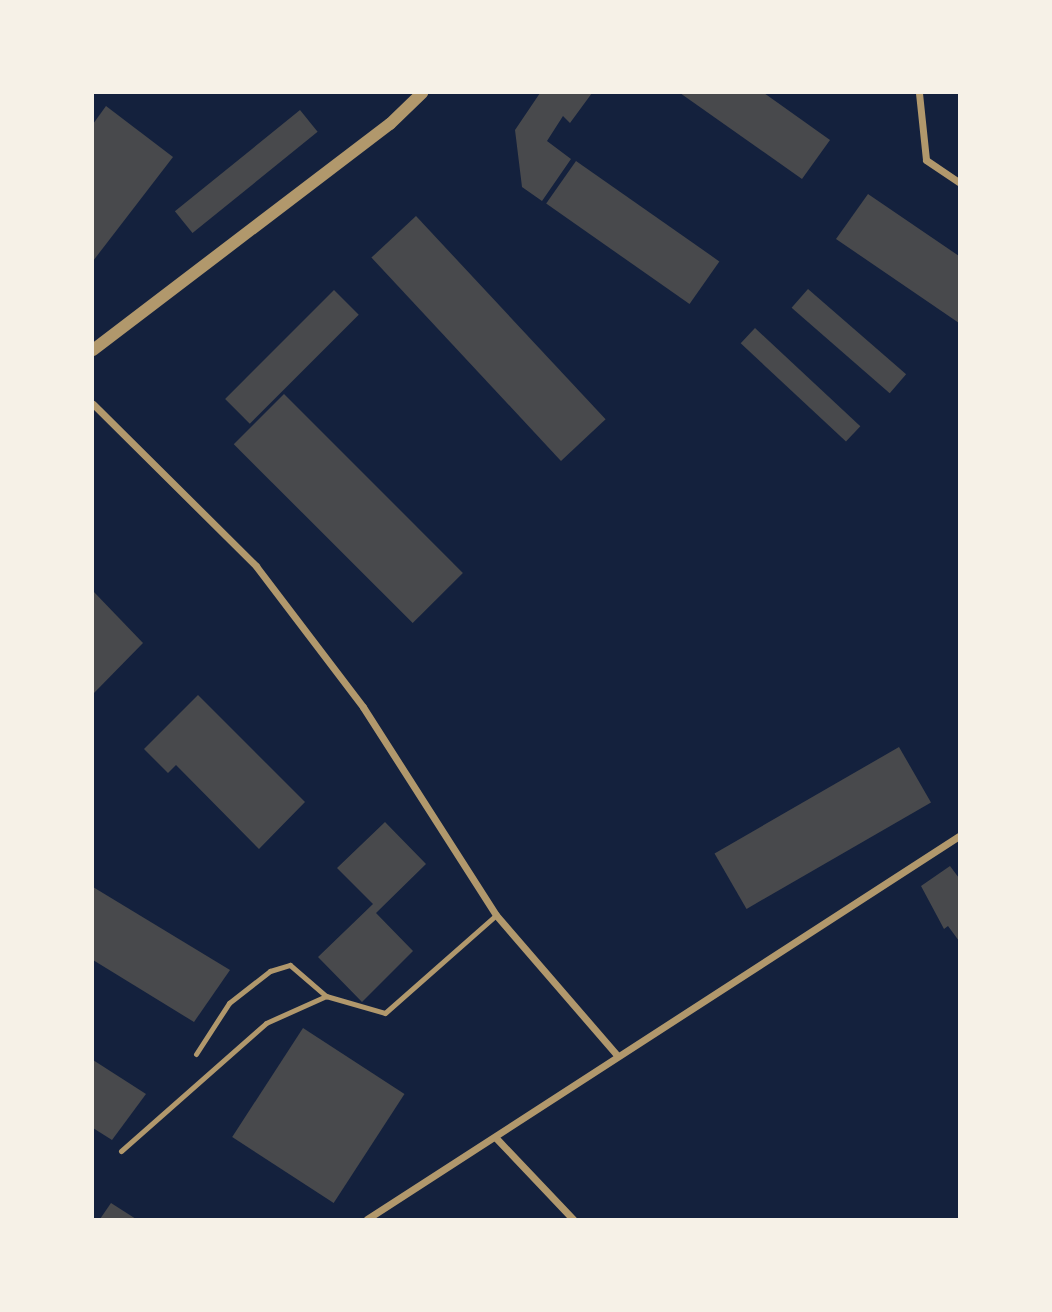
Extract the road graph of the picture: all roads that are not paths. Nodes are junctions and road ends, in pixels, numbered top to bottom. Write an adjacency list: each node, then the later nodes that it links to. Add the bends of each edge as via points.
1 (422, 93): 4 (street, via 390,124)
2 (919, 93): 3 (street, via 926,160)
3 (959, 182)
4 (93, 350)
5 (93, 404): 7 (street, via 256,566 363,707)
6 (959, 836): 10 (street)
7 (496, 915): 8 (lane, via 385,1013); 10 (street)
8 (326, 996): 9 (lane, via 290,965 270,971 229,1003); 12 (lane, via 266,1023)
9 (196, 1054)
10 (617, 1055): 11 (street)
11 (496, 1138): 13 (street); 14 (street)
12 (121, 1151)
13 (367, 1219)
14 (573, 1219)

